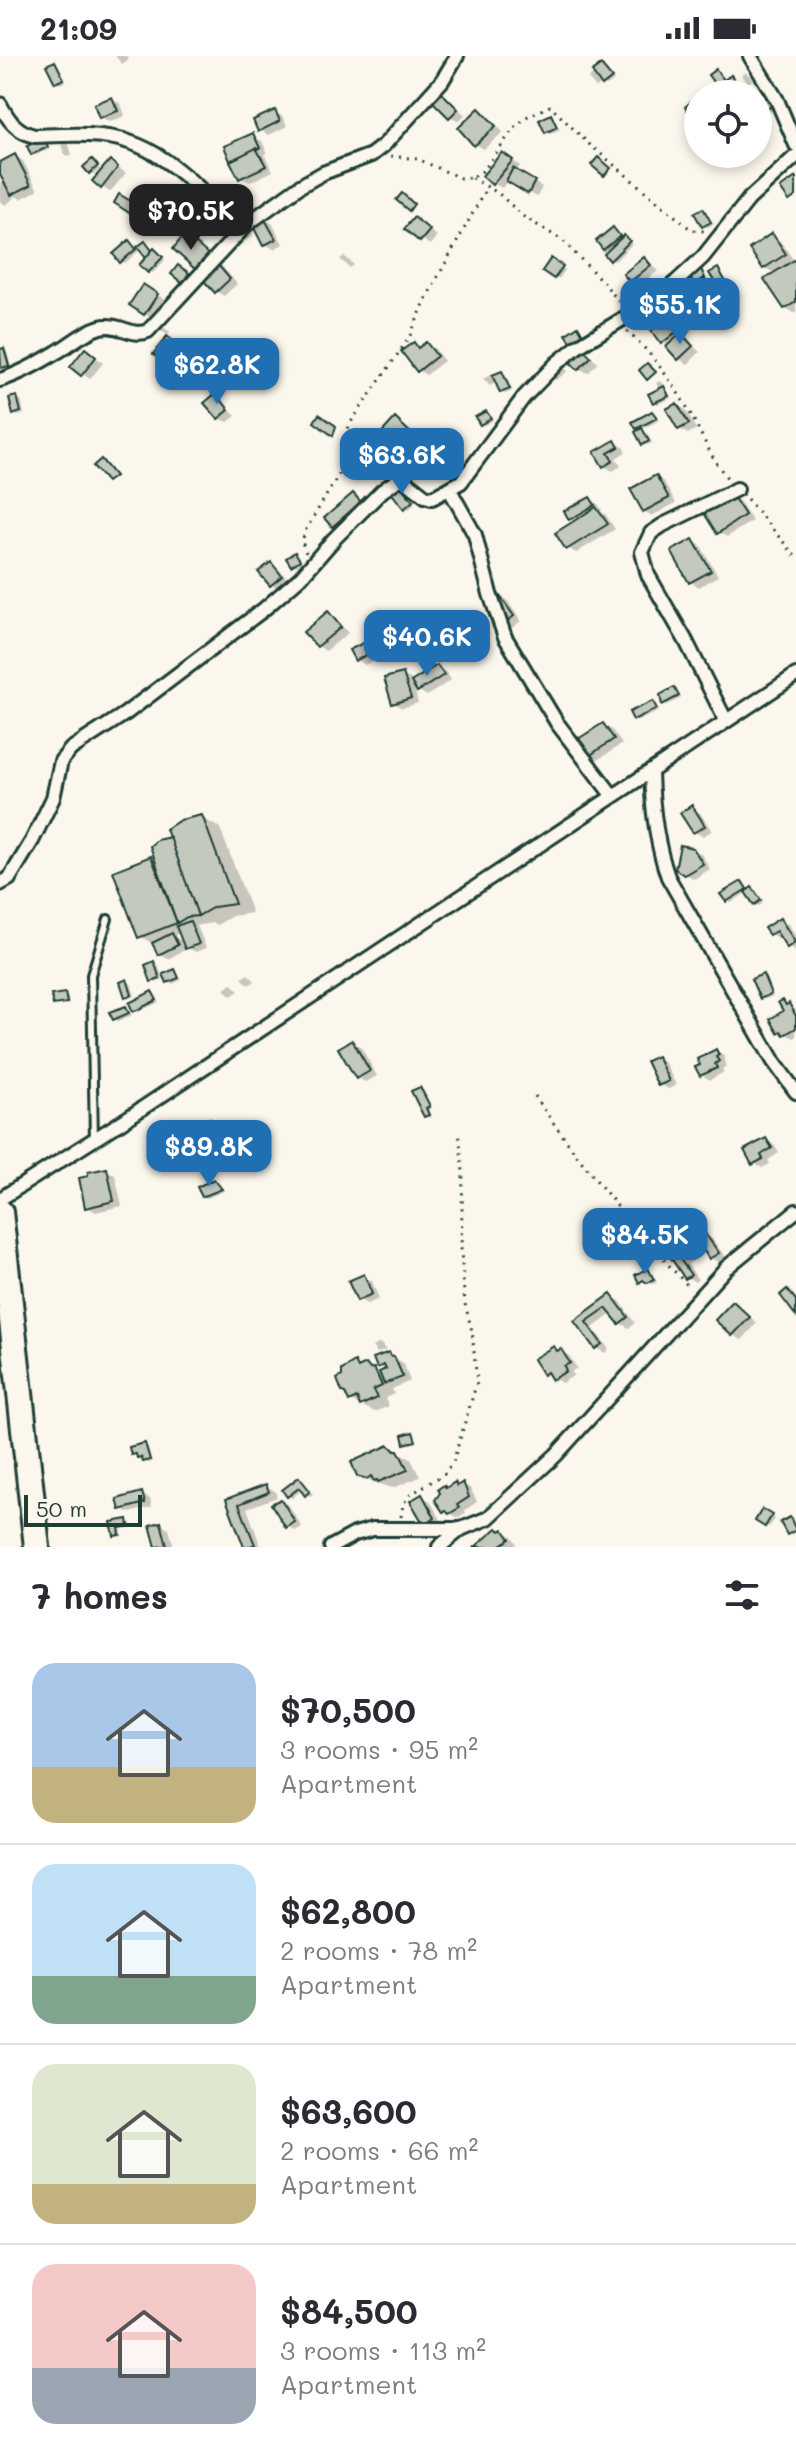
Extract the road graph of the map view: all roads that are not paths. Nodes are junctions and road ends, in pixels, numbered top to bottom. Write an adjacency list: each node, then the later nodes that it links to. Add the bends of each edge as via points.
1 (457, 56): 6 (street, via 442,81 384,145 300,186)
2 (750, 56): 4 (street)
3 (0, 104): 6 (street, via 24,134 127,140 149,149)
4 (796, 145)
5 (796, 156): 9 (street, via 749,199 676,282 557,363)
6 (247, 224): 7 (street, via 148,331 100,327)
7 (0, 380)
8 (737, 489): 11 (street, via 663,525 651,533 642,552 648,575)
9 (450, 490): 13 (street, via 475,535 505,637 551,715); 14 (street, via 432,498 407,480 396,481 263,610 71,749 61,761 53,798 26,852)
10 (796, 675): 11 (street)
11 (726, 721): 12 (street)
12 (651, 772): 13 (street); 16 (street, via 654,817 668,877)
13 (612, 795): 17 (street)
14 (0, 884)
15 (108, 919): 17 (lane, via 91,975)
16 (796, 1092)
17 (94, 1140): 18 (street)
18 (0, 1199)
19 (796, 1211): 22 (street, via 698,1296 556,1455 488,1518)
20 (0, 1212): 21 (highway)
21 (1, 1239): 23 (highway)
22 (461, 1529): 24 (street, via 373,1529); 25 (street)
23 (37, 1547)
24 (331, 1547)
25 (439, 1547)

